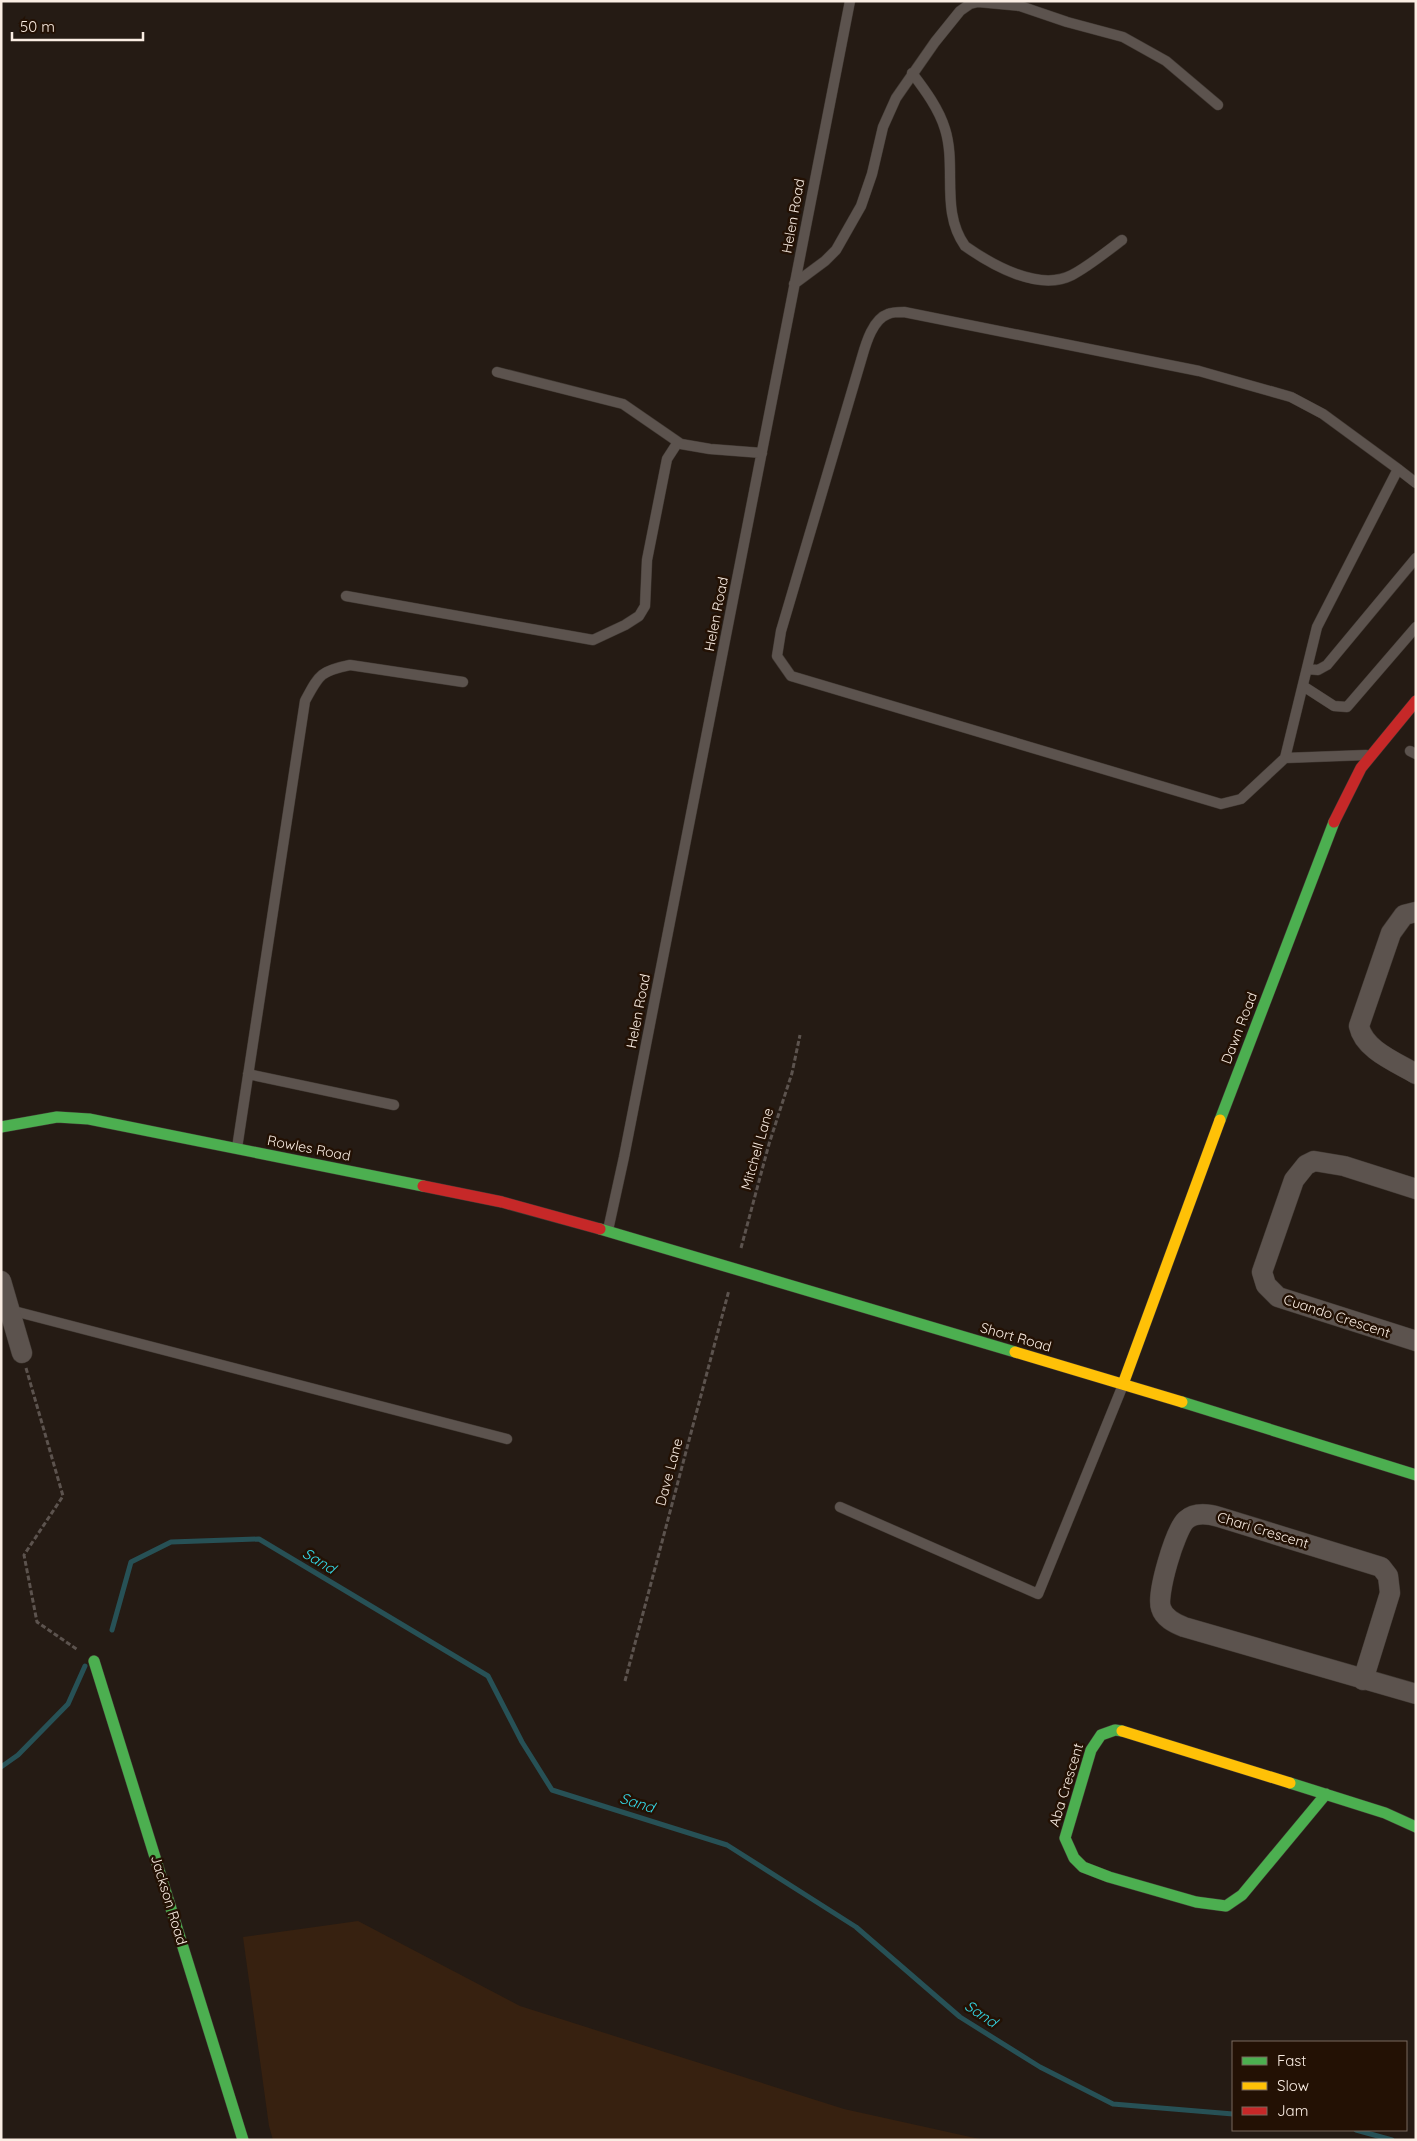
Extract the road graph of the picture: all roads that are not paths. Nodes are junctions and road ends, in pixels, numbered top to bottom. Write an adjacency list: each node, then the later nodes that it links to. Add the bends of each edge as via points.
1 (850, 1): 5 (lane, Helen Road)
2 (912, 73): 3 (lane, via 960,11 970,4 992,2 1020,6 1123,37 1166,61); 4 (lane, via 946,130 949,194 954,220 965,246 1019,274 1039,280 1057,280 1072,275); 5 (lane, via 883,127 861,206 836,250)
3 (1218, 105)
4 (1122, 240)
5 (794, 284): 8 (lane, Helen Road)
6 (497, 372): 7 (lane, via 623,404)
7 (678, 442): 8 (lane, via 710,449); 12 (lane, via 667,459 647,560 644,606 639,616 593,640)
8 (762, 453): 27 (lane, Helen Road)
9 (1398, 469): 10 (lane); 14 (lane, via 1317,627); 19 (lane, via 1323,414 1291,397 1199,371 904,312 887,314 868,338 781,631 777,656 791,676 1221,804 1241,799)
10 (1416, 483)
11 (1416, 558): 14 (lane, via 1327,665 1318,670)
12 (346, 596)
13 (1416, 627): 16 (lane, via 1347,707 1334,706)
14 (1307, 669): 16 (lane)
15 (463, 682): 21 (lane, via 350,665 334,668 319,676 306,701 298,740)
16 (1303, 686): 19 (lane)
17 (1416, 701): 18 (street, Dawn Road)
18 (1371, 755): 19 (lane); 32 (street, Dawn Road, via 1352,783 1337,815 1182,1219)
19 (1285, 758)
20 (1416, 912): 22 (street, via 1404,915 1391,933 1359,1026 1370,1045)
21 (248, 1074): 23 (lane); 25 (lane)
22 (1416, 1074)
23 (394, 1104)
24 (1, 1127): 25 (street, Rowles Road, via 71,1117)
25 (237, 1149): 27 (street, Rowles Road, via 502,1202)
26 (1416, 1189): 30 (street, Cuando Crescent, via 1344,1166 1314,1161 1306,1165 1294,1180 1262,1272 1266,1285 1278,1297)
27 (608, 1231): 32 (street, Short Road)
28 (1, 1281): 29 (street)
29 (10, 1310): 31 (street); 33 (lane)
30 (1416, 1341)
31 (22, 1353)
32 (1123, 1384): 34 (street, Short Road); 35 (lane, via 1038,1594)
33 (507, 1439)
34 (1416, 1475)
35 (840, 1507)
36 (94, 1661): 41 (street, Jackson Road)
37 (1363, 1680): 37 (street, Chari Crescent, via 1184,1627 1170,1620 1161,1610 1159,1596 1178,1533 1186,1519 1199,1514 1219,1517 1381,1567 1388,1576 1390,1592); 38 (street, Chari Crescent)
38 (1416, 1694)
39 (1326, 1794): 39 (street, Aba Crescent, via 1116,1730 1101,1735 1091,1750 1065,1838 1076,1860 1098,1874 1204,1904 1224,1906 1242,1895); 40 (street, Aba Crescent)
40 (1416, 1827)
41 (243, 2140)

